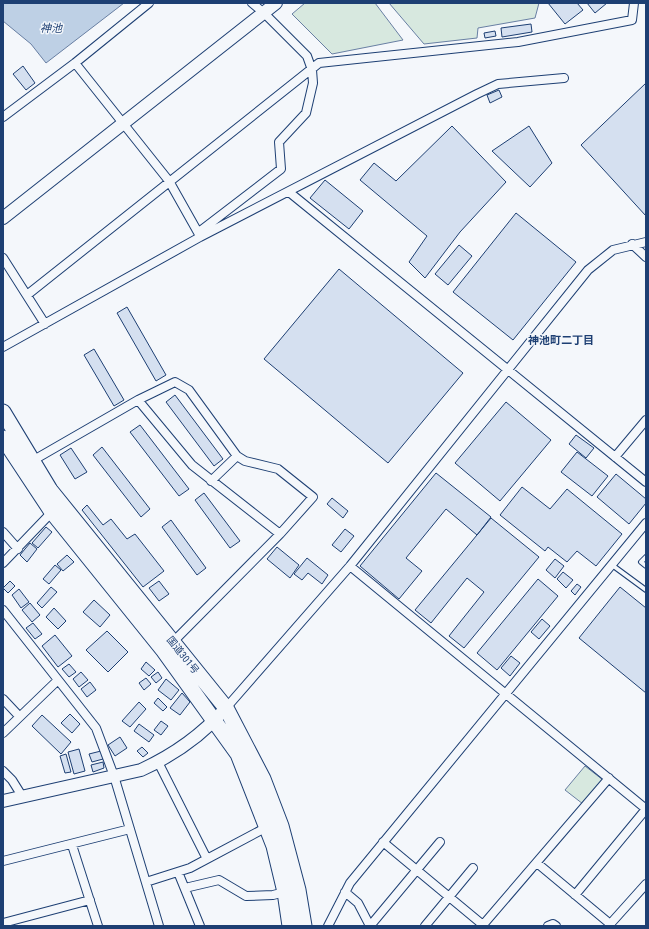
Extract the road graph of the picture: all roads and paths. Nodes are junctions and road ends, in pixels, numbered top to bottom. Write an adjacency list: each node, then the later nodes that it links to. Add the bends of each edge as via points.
1 (149, 3): 6 (street)
2 (252, 3): 5 (street)
3 (276, 3): 5 (street)
4 (634, 3): 7 (street, via 632,20 518,42 320,63)
5 (264, 13): 7 (street, via 307,56); 10 (street)
6 (75, 63): 9 (street); 10 (street)
7 (312, 70): 11 (street); 14 (street, via 313,82 306,113 279,142 281,169)
8 (564, 78): 12 (street, via 498,84)
9 (5, 112)
10 (123, 124): 11 (street); 13 (street)
11 (169, 181): 14 (street); 19 (street)
12 (289, 192): 14 (street); 22 (street)
13 (3, 218)
14 (200, 234): 20 (street)
15 (646, 242): 16 (street)
16 (632, 244): 17 (street); 22 (street, via 613,250 588,270)
17 (646, 256)
18 (3, 258): 19 (street)
19 (27, 295): 20 (street)
20 (45, 324): 21 (street)
21 (3, 347)
22 (507, 371): 28 (street); 40 (street)
23 (138, 400): 27 (street, via 175,382 183,386 189,390); 29 (street); 30 (street, via 192,465)
24 (3, 412): 29 (highway, 国道301号)
25 (646, 420): 28 (street)
26 (3, 438): 32 (highway, 国道301号)
27 (238, 456): 30 (street); 35 (street, via 245,461 278,469 313,497)
28 (615, 457): 31 (street)
29 (32, 461): 44 (highway, 国道301号, via 50,490)
30 (211, 481): 35 (street)
31 (646, 482)
32 (52, 512): 36 (street); 50 (highway, 国道301号, via 164,651)
33 (646, 523): 39 (street)
34 (3, 532): 36 (street)
35 (280, 534): 44 (street)
36 (18, 549): 38 (street)
37 (646, 557): 41 (lane, via 641,562)
38 (3, 563)
39 (612, 565): 42 (lane); 46 (street)
40 (350, 566): 46 (street); 48 (street)
41 (646, 566)
42 (646, 590)
43 (3, 610): 45 (street)
44 (172, 642): 48 (highway, 国道301号)
45 (58, 680): 49 (street); 54 (street, via 96,728)
46 (506, 694): 55 (street); 61 (street)
47 (3, 699): 49 (street)
48 (226, 708): 50 (street); 84 (highway, 国道301号, via 263,779 281,826 298,890)
49 (19, 716): 51 (street)
50 (214, 722): 52 (street); 59 (highway, 国道301号, via 238,754)
51 (3, 733)
52 (158, 762): 54 (street, via 141,770); 64 (street)
53 (3, 771): 56 (street)
54 (114, 776): 56 (street); 60 (street)
55 (609, 778): 58 (street); 66 (street)
56 (22, 796): 57 (street)
57 (3, 801)
58 (646, 809): 75 (street)
59 (267, 827): 64 (street); 73 (highway, 国道301号)
60 (130, 830): 63 (street); 70 (street)
61 (383, 842): 68 (street); 74 (street)
62 (440, 842): 68 (street)
63 (72, 845): 65 (street); 77 (street)
64 (207, 859): 69 (street)
65 (3, 861)
66 (537, 863): 75 (street); 79 (street)
67 (473, 868): 76 (street)
68 (418, 871): 76 (street); 86 (street)
69 (178, 872): 70 (street); 72 (street)
70 (146, 882): 81 (street)
71 (646, 884): 75 (street, via 610,923)
72 (185, 888): 73 (street, via 218,880 246,896); 82 (street)
73 (285, 892): 83 (highway, 国道301号)
74 (345, 892): 85 (street); 86 (street, via 358,903)
75 (575, 894)
76 (450, 897): 79 (street); 87 (street)
77 (90, 900): 78 (street); 80 (street)
78 (3, 923)
79 (482, 925)
80 (98, 926)
81 (160, 926)
82 (200, 926)
83 (290, 926)
84 (304, 926)
85 (328, 926)
86 (370, 926)
87 (425, 926)
88 (548, 926): 89 (street)
89 (556, 926)

